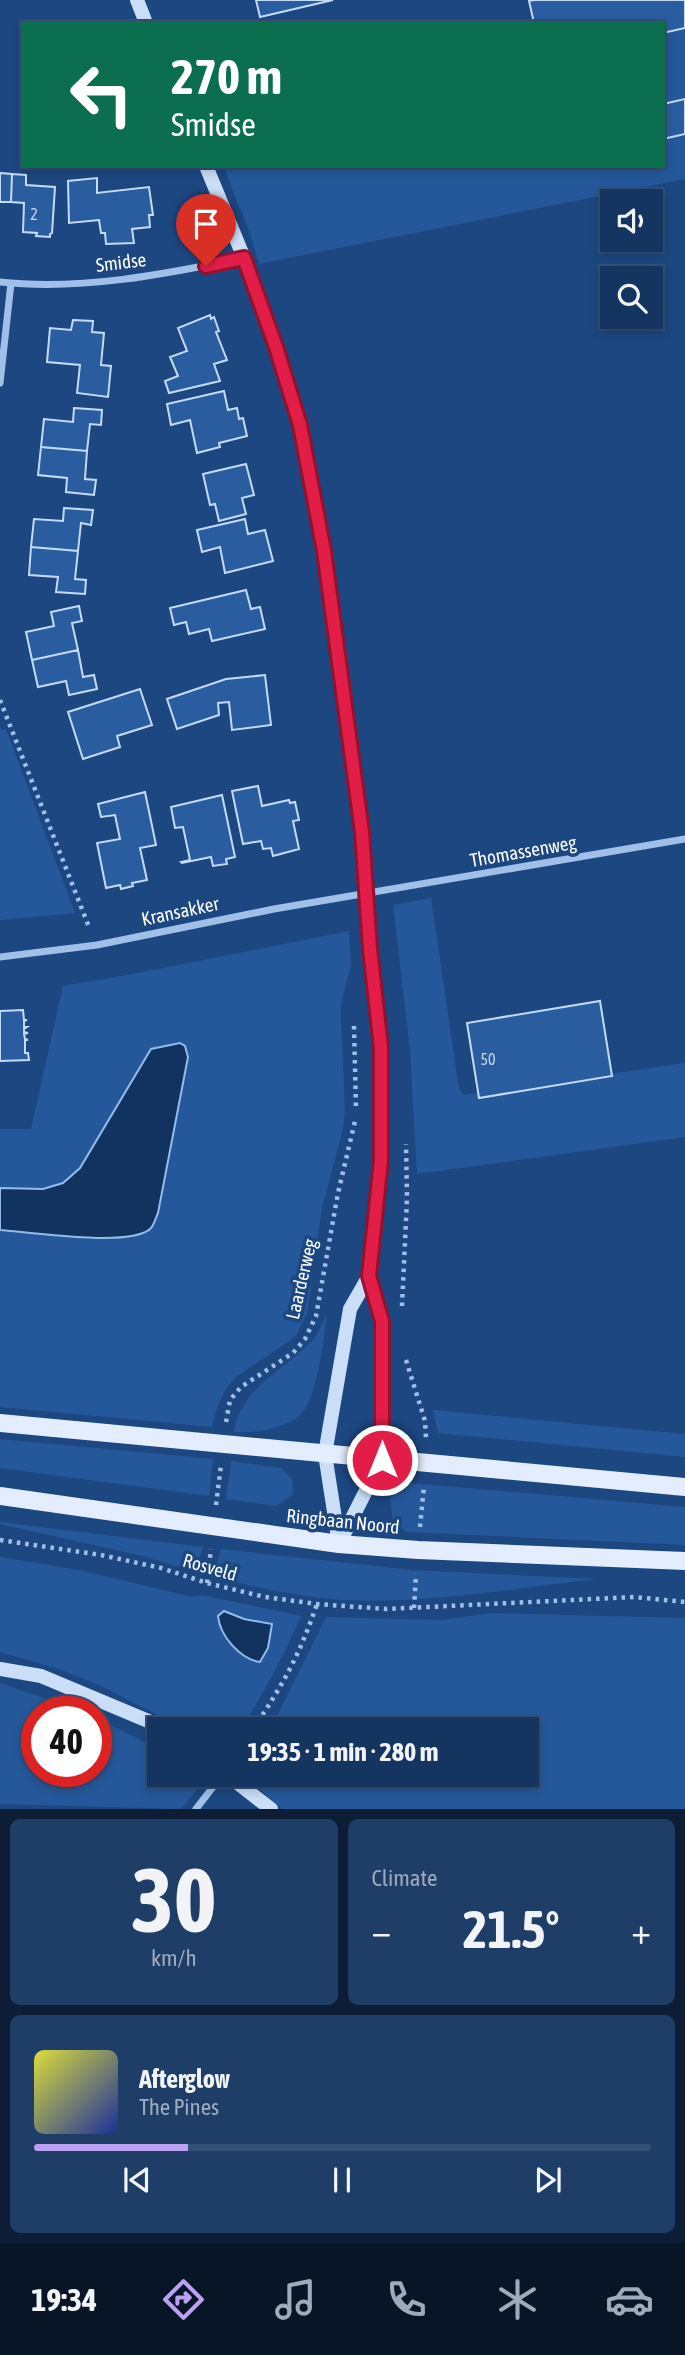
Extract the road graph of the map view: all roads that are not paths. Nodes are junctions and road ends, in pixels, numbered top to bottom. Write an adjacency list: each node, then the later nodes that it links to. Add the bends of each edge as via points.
1 (137, 0): 2 (street)
2 (145, 21)
3 (207, 168): 4 (street)
4 (244, 258): 6 (street, Smidse, via 95,282); 9 (street, via 303,438 324,551)
5 (0, 282): 6 (street, Smidse)
6 (11, 283): 7 (street)
7 (0, 383)
8 (685, 839): 9 (street, Thomassenweg)
9 (367, 893): 10 (street, Kransakker, via 97,945); 11 (street, via 381,1048 381,1160)
10 (0, 957)
11 (369, 1276): 13 (street, via 350,1309); 14 (street, via 382,1321)
12 (0, 1423): 13 (main road)
13 (325, 1454): 14 (main road); 17 (street)
14 (382, 1460): 15 (main road); 17 (street)
15 (685, 1487)
16 (0, 1496): 17 (main road, Ringbaan Noord)
17 (339, 1544): 18 (main road, Ringbaan Noord)
18 (685, 1561)
19 (0, 1669): 20 (street, via 41,1676)
20 (147, 1720)
21 (214, 1787): 23 (street)
22 (241, 1787): 24 (street)
23 (197, 1809)
24 (271, 1809)

